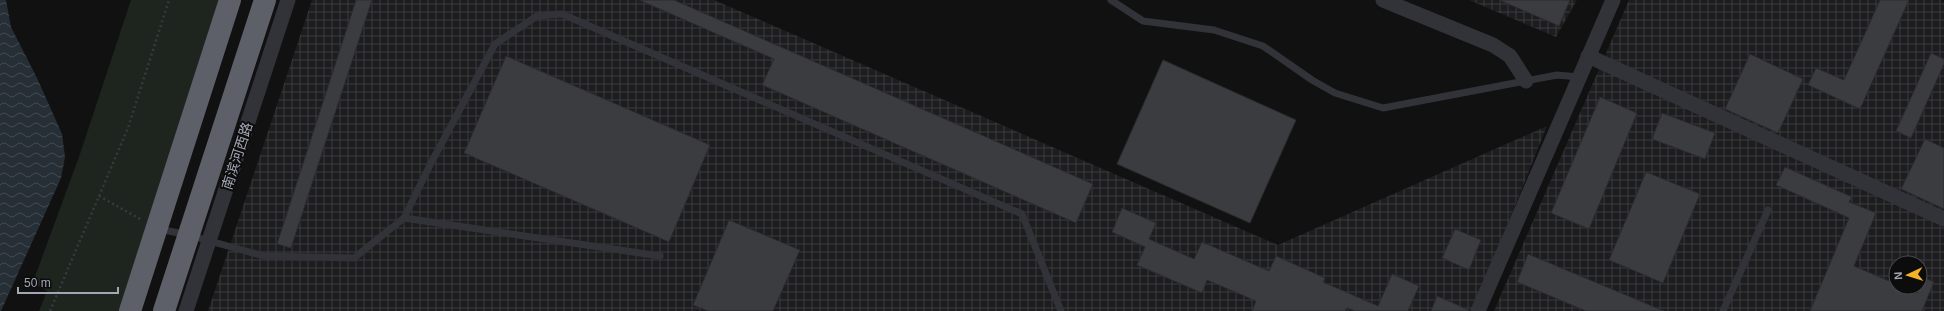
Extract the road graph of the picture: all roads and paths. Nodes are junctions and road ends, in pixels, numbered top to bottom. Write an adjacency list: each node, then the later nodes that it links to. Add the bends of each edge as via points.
1 (169, 0): 11 (path, via 128,128)
2 (230, 0): 15 (highway)
3 (265, 0): 16 (highway, 南滨河西路)
4 (288, 0): 17 (street, 南滨河西路)
5 (1111, 0): 10 (lane, via 1142,21 1214,30 1263,46 1335,93 1383,108)
6 (1383, 0): 10 (street, via 1494,45 1510,56)
7 (1612, 0): 8 (street)
8 (1588, 56): 9 (street); 14 (street)
9 (1579, 77): 10 (lane, via 1557,75); 24 (street)
10 (1526, 81)
11 (99, 196): 15 (path); 19 (path)
12 (1768, 210): 25 (lane)
13 (404, 218): 17 (lane, via 354,258 264,256); 18 (lane); 23 (lane, via 430,163 495,44 537,16 562,14 1022,214)
14 (1944, 219)
15 (156, 228): 16 (lane); 20 (highway)
16 (188, 235): 17 (lane); 21 (highway, 南滨河西路)
17 (210, 241): 22 (street, 南滨河西路)
18 (660, 256)
19 (50, 311)
20 (130, 311)
21 (164, 311)
22 (186, 311)
23 (1061, 311)
24 (1478, 311)
25 (1723, 311)

